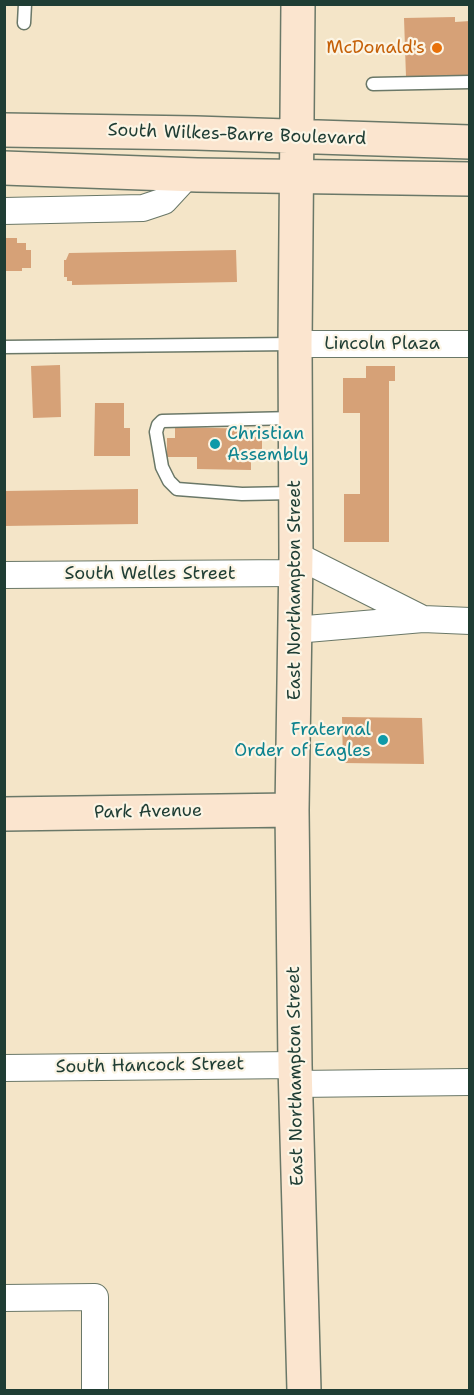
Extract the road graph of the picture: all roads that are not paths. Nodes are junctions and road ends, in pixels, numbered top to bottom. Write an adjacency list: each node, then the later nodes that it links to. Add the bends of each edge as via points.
1 (25, 4): 3 (lane)
2 (298, 4): 7 (main road, East Northampton Street)
3 (24, 23)
4 (470, 82): 5 (lane)
5 (373, 84)
6 (4, 130): 7 (main road, South Wilkes-Barre Boulevard)
7 (297, 137): 8 (main road, South Wilkes-Barre Boulevard); 11 (main road, East Northampton Street)
8 (470, 142)
9 (5, 170): 10 (main road)
10 (188, 175): 11 (main road); 13 (street, via 164,201 143,208)
11 (297, 177): 12 (main road); 14 (main road, East Northampton Street)
12 (470, 179)
13 (4, 211)
14 (295, 344): 15 (street, Lincoln Plaza); 16 (lane); 17 (main road, East Northampton Street)
15 (470, 344)
16 (4, 347)
17 (296, 418): 18 (main road, East Northampton Street); 18 (lane, via 162,421 156,432 162,467 177,489)
18 (296, 493): 19 (main road, East Northampton Street)
19 (296, 564): 20 (street, South Welles Street); 21 (street); 23 (main road, East Northampton Street)
20 (4, 575)
21 (423, 619): 22 (street); 23 (street)
22 (470, 621)
23 (296, 630): 24 (main road, East Northampton Street)
24 (292, 810): 25 (main road, Park Avenue); 27 (main road, East Northampton Street)
25 (4, 814)
26 (4, 1068): 27 (street, South Hancock Street)
27 (296, 1074): 28 (street, South Hancock Street); 31 (main road, East Northampton Street)
28 (470, 1082)
29 (4, 1298): 30 (street, via 94,1297)
30 (95, 1390)
31 (304, 1390)

